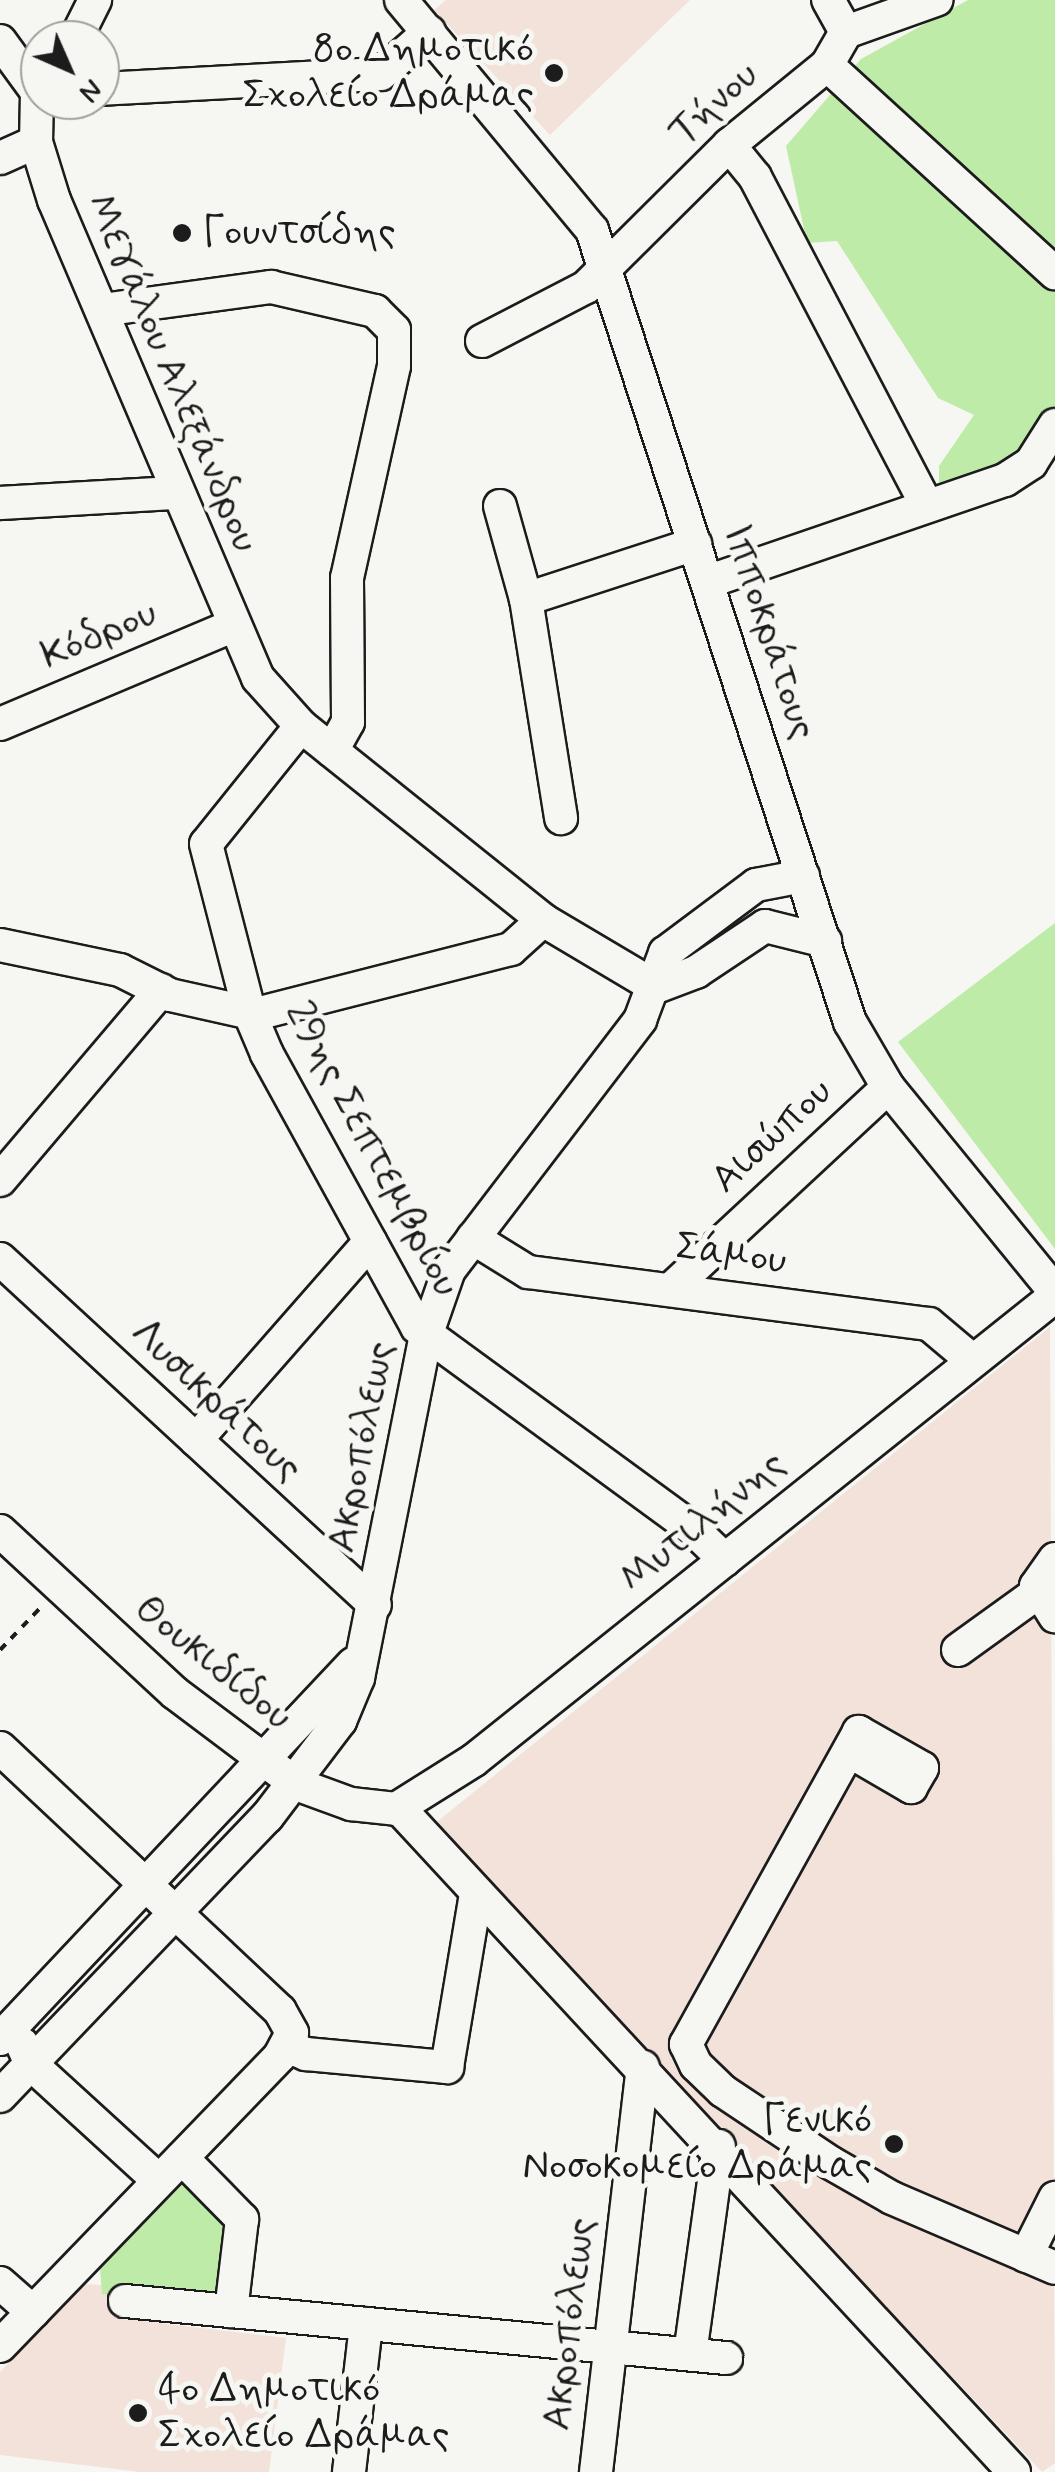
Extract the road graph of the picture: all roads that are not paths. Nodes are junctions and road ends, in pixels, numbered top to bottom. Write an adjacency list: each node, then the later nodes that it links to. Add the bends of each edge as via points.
1 (401, 0): 4 (street, Ιπποκράτους)
2 (828, 0): 5 (street)
3 (936, 0): 5 (street)
4 (429, 32): 9 (street, via 381,74); 14 (street, Ιπποκράτους, via 582,214)
5 (846, 32): 7 (street, Τήνου)
6 (0, 41): 8 (street)
7 (827, 65): 12 (street, Τήνου); 15 (street)
8 (20, 67)
9 (120, 88)
10 (37, 120): 11 (street, Μεγάλου Αλεξάνδρου)
11 (36, 142): 13 (street); 16 (street, Μεγάλου Αλεξάνδρου)
12 (729, 145): 14 (street, Τήνου); 22 (street, via 755,177)
13 (0, 158)
14 (606, 265): 17 (street, Τήνου, via 556,307); 23 (street, Ιπποκράτους)
15 (1055, 273)
16 (102, 310): 19 (street, Μεγάλου Αλεξάνδρου); 29 (street, via 271,287 376,312 396,336 348,568 350,703)
17 (482, 341)
18 (1055, 425): 22 (street, via 1021,472)
19 (175, 493): 20 (street); 26 (street, Μεγάλου Αλεξάνδρου)
20 (0, 502)
21 (500, 506): 25 (street)
22 (927, 506): 24 (street)
23 (695, 544): 24 (street, Ιπποκράτους); 25 (street)
24 (707, 582): 31 (street, Ιπποκράτους)
25 (526, 599): 30 (street)
26 (232, 626): 27 (street, Κόδρου); 28 (street, Μεγάλου Αλεξάνδρου, via 258,678)
27 (0, 724)
28 (301, 726): 29 (street, Μεγάλου Αλεξάνδρου); 37 (street, 29ης Σεπτεμβρίου, via 206,844)
29 (332, 751): 32 (street, Μεγάλου Αλεξάνδρου)
30 (562, 818)
31 (803, 876): 33 (street, Ιπποκράτους); 35 (street, Ακροπόλεως, via 756,885 712,916 665,953)
32 (544, 920): 35 (street, Μεγάλου Αλεξάνδρου); 37 (street, via 511,950)
33 (825, 941): 35 (street, via 766,926 696,972); 38 (street, Ιπποκράτους, via 850,1022)
34 (0, 945): 36 (street, via 120,970)
35 (656, 987): 40 (street, Ακροπόλεως, via 640,1020)
36 (161, 990): 37 (street); 39 (street)
37 (250, 1014): 41 (street, 29ης Σεπτεμβρίου)
38 (888, 1086): 43 (street, Αισώπου); 44 (street, Ιπποκράτους)
39 (0, 1180)
40 (473, 1238): 43 (street, Σάμου, via 528,1272); 45 (street, Ακροπόλεως, via 441,1286)
41 (370, 1242): 45 (street, 29ης Σεπτεμβρίου); 47 (street)
42 (0, 1259): 47 (street, Λυσικράτους)
43 (671, 1289): 46 (street, Σάμου, via 929,1324)
44 (1055, 1294): 46 (street, Μυτιλήνης)
45 (426, 1336): 49 (street, 29ης Σεπτεμβρίου, via 694,1530); 51 (street, Ακροπόλεως)
46 (973, 1361): 49 (street, Μυτιλήνης)
47 (196, 1440): 51 (street, Λυσικράτους)
48 (0, 1531): 57 (street, Θουκιδίδου, via 174,1693)
49 (725, 1560): 59 (street, Μυτιλήνης, via 474,1760)
50 (1055, 1560): 52 (street, via 1041,1572)
51 (375, 1605): 53 (street, Ακροπόλεως)
52 (1049, 1622): 54 (street)
53 (365, 1648): 57 (street, Ακροπόλεως); 58 (street, via 347,1707)
54 (958, 1650)
55 (0, 1748): 60 (street)
56 (849, 1751): 71 (street, via 686,2044 696,2065 756,2117 892,2198)
57 (264, 1762): 58 (street, Θουκιδίδου); 60 (street, Ακροπόλεως)
58 (296, 1784): 59 (street, Θουκιδίδου, via 351,1804); 62 (street)
59 (399, 1808): 61 (street)
60 (146, 1886): 62 (street); 63 (street, Ακροπόλεως)
61 (476, 1893): 64 (street, via 450,2064 306,2054); 66 (street)
62 (176, 1913): 64 (street, via 285,2016 292,2033); 65 (street)
63 (4, 2026): 65 (street)
64 (287, 2046): 69 (street)
65 (31, 2064): 67 (street); 69 (street)
66 (642, 2067): 68 (street); 78 (street, Ακροπόλεως)
67 (0, 2096)
68 (718, 2146): 79 (street); 83 (street)
69 (170, 2170): 74 (street, via 242,2219); 75 (street)
70 (1055, 2198): 71 (street)
71 (1040, 2262)
72 (0, 2282): 75 (street)
73 (125, 2301): 74 (street)
74 (231, 2311): 76 (street)
75 (33, 2312): 77 (street)
76 (366, 2324): 78 (street); 81 (street)
77 (0, 2346)
78 (610, 2347): 79 (street); 82 (street, Ακροπόλεως)
79 (690, 2354): 80 (street)
80 (726, 2358)
81 (348, 2472)
82 (596, 2472)
83 (1014, 2472)

